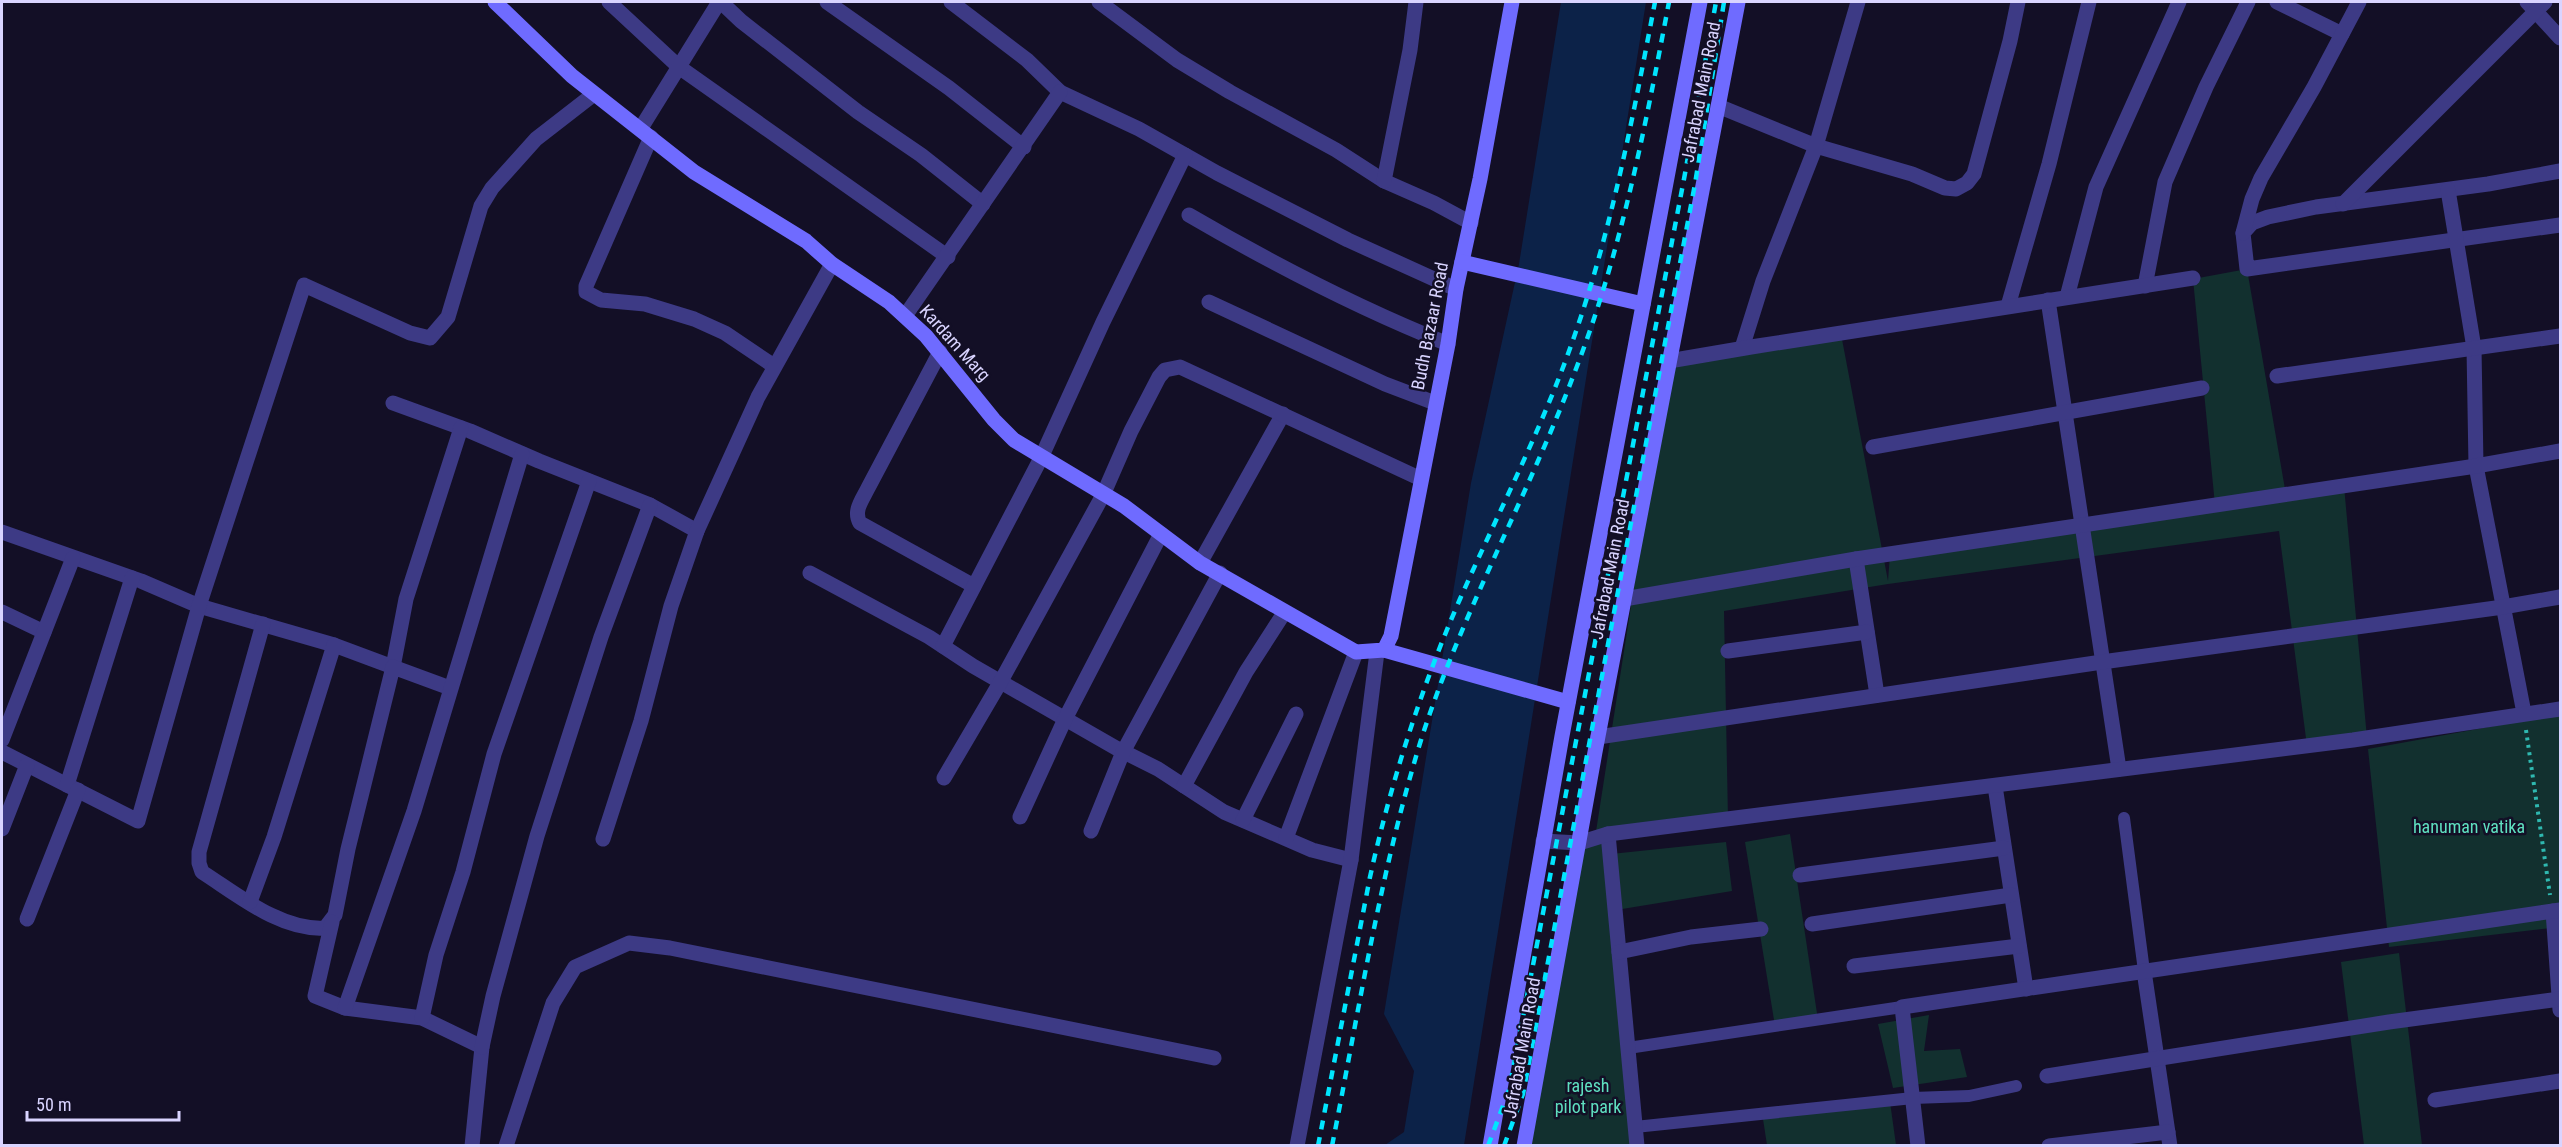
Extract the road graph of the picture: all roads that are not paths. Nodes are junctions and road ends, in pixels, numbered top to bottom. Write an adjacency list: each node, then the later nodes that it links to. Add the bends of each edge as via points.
1 (495, 2): 24 (main road, Kardam Marg)
2 (609, 2): 22 (street)
3 (720, 2): 22 (street); 33 (street, via 858,112)
4 (827, 2): 28 (street, via 949,88)
5 (951, 2): 23 (street, via 1027,60)
6 (1099, 2): 19 (street)
7 (1416, 2): 31 (street)
8 (1512, 2): 36 (main road, Budh Bazaar Road)
9 (1700, 2): 49 (main road, Jafrabad Main Road)
10 (1738, 2): 25 (main road, Jafrabad Main Road)
11 (1858, 2): 27 (street)
12 (2018, 2): 27 (street, via 1983,144 1974,174 1967,183 1956,189 1945,188 1912,174)
13 (2089, 2): 50 (street, via 2049,164)
14 (2179, 2): 46 (street, via 2096,187)
15 (2248, 2): 44 (street, via 2165,182)
16 (2277, 2): 20 (street)
17 (2359, 2): 20 (street)
18 (2536, 5): 21 (street); 34 (street)
19 (1120, 9): 31 (street, via 1186,65)
20 (2342, 34): 38 (street, via 2261,178)
21 (2560, 38)
22 (679, 67): 26 (street); 40 (street)
23 (1060, 92): 28 (street); 29 (street)
24 (594, 94): 26 (main road, Kardam Marg); 88 (street, via 536,139 492,188 481,206 448,317 430,338 410,333 304,285)
25 (1718, 106): 27 (street); 57 (main road, Jafrabad Main Road)
26 (646, 133): 42 (main road, Kardam Marg, via 694,172 806,241); 58 (street, via 586,292 601,300 645,304 694,319 725,333)
27 (1816, 146): 54 (street, via 1763,281)
28 (1024, 147): 33 (street)
29 (1185, 155): 45 (street, via 1348,240); 69 (street)
30 (2560, 171): 32 (street)
31 (1384, 181): 36 (street)
32 (2448, 190): 34 (street); 39 (street)
33 (983, 204): 40 (street)
34 (2343, 204): 38 (street, via 2268,217 2252,223)
35 (1189, 215): 53 (street, via 1261,257 1380,317)
36 (1472, 223): 41 (main road, Budh Bazaar Road)
37 (2560, 225): 39 (street)
38 (2243, 233): 39 (street, via 2247,269)
39 (2456, 240): 55 (street)
40 (948, 257): 51 (street)
41 (1462, 262): 45 (main road, Budh Bazaar Road); 49 (main road)
42 (832, 264): 51 (main road, Kardam Marg); 58 (street)
43 (2193, 279): 44 (street)
44 (2145, 286): 46 (street)
45 (1456, 289): 53 (main road, Budh Bazaar Road)
46 (2067, 297): 47 (street)
47 (2048, 300): 50 (street); 64 (street)
48 (1209, 302): 62 (street, via 1385,384)
49 (1643, 304): 105 (main road, Jafrabad Main Road)
50 (2008, 306): 54 (street)
51 (905, 316): 56 (main road, Kardam Marg)
52 (2560, 336): 55 (street)
53 (1448, 344): 62 (main road, Budh Bazaar Road)
54 (1742, 348): 57 (street)
55 (2474, 348): 59 (street); 70 (street)
56 (940, 352): 69 (main road, Kardam Marg, via 994,420); 85 (street, via 856,517 860,523)
57 (1669, 362): 87 (main road, Jafrabad Main Road)
58 (774, 366): 76 (street)
59 (2277, 376)
60 (2202, 388): 64 (street)
61 (393, 403): 65 (street)
62 (1435, 403): 71 (main road, Budh Bazaar Road)
63 (1283, 414): 71 (street); 73 (street, via 1180,367 1166,370 1131,431); 81 (street)
64 (2064, 414): 66 (street); 75 (street)
65 (461, 428): 68 (street); 101 (street, via 406,599)
66 (1873, 447)
67 (2560, 451): 70 (street)
68 (522, 454): 72 (street); 103 (street)
69 (1041, 458): 73 (main road, Kardam Marg); 85 (street)
70 (2476, 466): 75 (street); 89 (street)
71 (1421, 479): 97 (main road, Budh Bazaar Road, via 1391,636)
72 (589, 482): 74 (street); 148 (street, via 494,754 436,955)
73 (1103, 495): 78 (main road, Kardam Marg); 102 (street)
74 (650, 505): 76 (street); 149 (street, via 604,626 537,836)
75 (2081, 525): 80 (street); 100 (street)
76 (697, 531): 127 (street)
77 (2, 532): 79 (street)
78 (1161, 534): 81 (main road, Kardam Marg); 109 (street)
79 (73, 558): 84 (street); 93 (street)
80 (1856, 559): 87 (street); 94 (street)
81 (1200, 562): 83 (main road, Kardam Marg)
82 (810, 573): 96 (street)
83 (1220, 573): 91 (main road, Kardam Marg); 113 (street)
84 (132, 578): 88 (street); 119 (street)
85 (974, 586): 96 (street)
86 (2560, 597): 89 (street)
87 (1624, 599): 110 (main road, Jafrabad Main Road)
88 (199, 606): 92 (street); 119 (street, via 138,820)
89 (2503, 607): 100 (street); 107 (street)
90 (2, 612): 93 (street)
91 (1284, 613): 99 (main road, Kardam Marg); 117 (street, via 1246,672)
92 (263, 624): 95 (street); 134 (street, via 199,852 202,872)
93 (44, 632): 111 (street)
94 (1867, 632): 98 (street); 104 (street)
95 (334, 645): 101 (street); 134 (street)
96 (943, 646): 102 (street)
97 (1380, 651): 99 (main road, Kardam Marg); 105 (main road, Kardam Marg); 131 (street)
98 (1728, 651)
99 (1356, 652): 126 (street)
100 (2102, 662): 104 (street); 115 (street)
101 (393, 667): 103 (street); 137 (street)
102 (1001, 681): 109 (street); 116 (street)
103 (450, 688): 147 (street, via 414,811)
104 (1878, 696): 110 (street)
105 (1568, 702): 128 (main road, Jafrabad Main Road)
106 (2560, 709): 107 (street)
107 (2524, 713): 115 (street, via 2353,740)
108 (1296, 714): 122 (street)
109 (1065, 719): 113 (street); 120 (street)
110 (1598, 737): 129 (main road, Jafrabad Main Road)
111 (2, 740)
112 (2, 752): 114 (street)
113 (1124, 752): 117 (street); 124 (street)
114 (27, 765): 119 (street); 123 (street)
115 (2119, 769): 118 (street)
116 (944, 778)
117 (1184, 786): 122 (street)
118 (1995, 786): 125 (street); 130 (street)
119 (72, 788): 136 (street)
120 (1020, 817)
121 (2124, 818): 143 (lane)
122 (1243, 820): 126 (street)
123 (2, 829)
124 (1091, 831)
125 (1608, 834): 129 (street); 141 (street)
126 (1286, 838): 131 (street, via 1312,850)
127 (603, 839)
128 (1544, 841): 129 (street); 163 (main road, Jafrabad Main Road)
129 (1579, 843): 164 (main road, Jafrabad Main Road)
130 (2004, 849): 132 (street); 133 (street)
131 (1351, 860): 162 (street)
132 (1800, 875)
133 (2011, 895): 138 (street); 140 (street)
134 (250, 902): 137 (street, via 301,927 325,928)
135 (2557, 910): 143 (street); 145 (street)
136 (27, 919)
137 (332, 922): 147 (street, via 315,996)
138 (1812, 924)
139 (1761, 929): 141 (street, via 1691,937)
140 (2019, 946): 142 (street); 144 (street)
141 (1619, 952): 150 (street)
142 (1854, 966)
143 (2144, 971): 144 (street); 152 (street)
144 (2026, 989): 146 (street)
145 (2560, 1003): 152 (street, via 2389,1022)
146 (1902, 1007): 150 (lane); 156 (street)
147 (345, 1008): 148 (street)
148 (422, 1018): 149 (street)
149 (482, 1047): 160 (street)
150 (1628, 1048): 158 (street)
151 (1214, 1058): 161 (street, via 681,950 629,943 575,967 553,1003)
152 (2157, 1059): 153 (street); 159 (street)
153 (2047, 1076)
154 (2560, 1081): 157 (street)
155 (2016, 1086): 156 (lane, via 1969,1096)
156 (1913, 1098): 158 (lane); 166 (street)
157 (2435, 1100)
158 (1635, 1127): 165 (street)
159 (2169, 1139): 167 (street)
160 (472, 1146)
161 (506, 1146)
162 (1297, 1146)
163 (1490, 1146)
164 (1524, 1146)
165 (1637, 1146)
166 (1918, 1146)
167 (2049, 1146)

